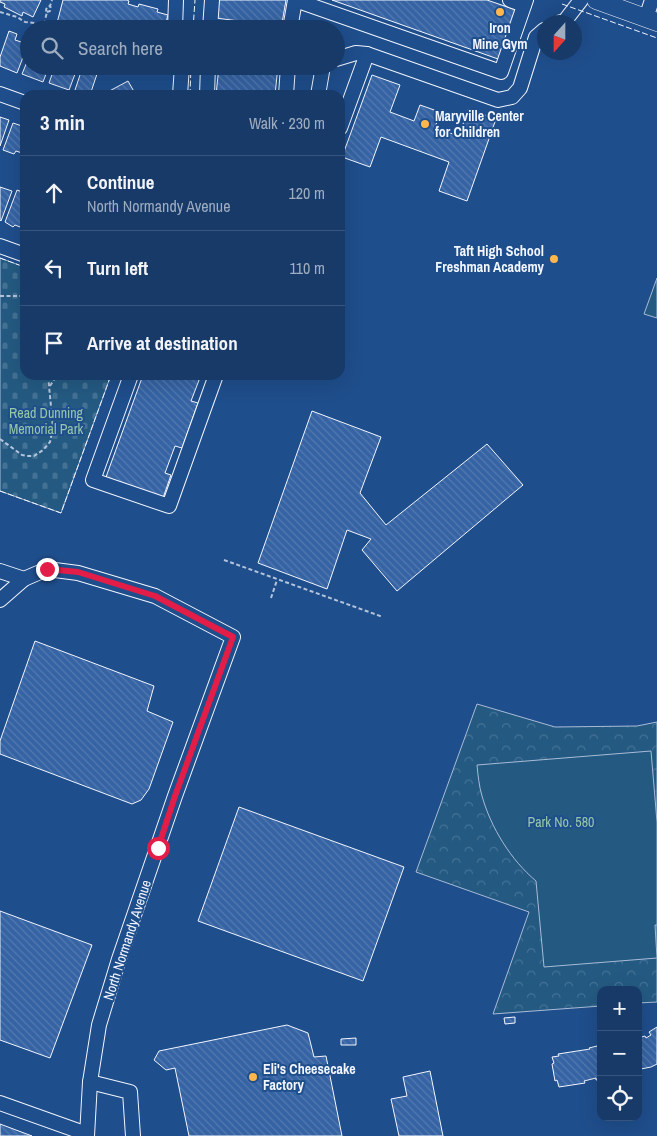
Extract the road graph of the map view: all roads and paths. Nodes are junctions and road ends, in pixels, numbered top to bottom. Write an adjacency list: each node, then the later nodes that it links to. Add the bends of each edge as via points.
1 (52, 0): 13 (path)
2 (176, 0): 14 (street)
3 (212, 0): 15 (street)
4 (295, 0): 9 (street, via 500,72); 16 (street)
5 (510, 0): 9 (street)
6 (581, 0): 11 (street)
7 (596, 0): 17 (main road)
8 (652, 0): 17 (street)
9 (525, 3)
10 (0, 12): 12 (path)
11 (569, 15)
12 (22, 20)
13 (45, 20)
14 (175, 20)
15 (211, 20)
16 (292, 20)
17 (651, 20)
18 (537, 36): 19 (street, via 520,88 512,97 498,100)
19 (367, 54): 20 (street); 31 (street)
20 (345, 56)
21 (181, 75): 25 (street)
22 (208, 75): 26 (street)
23 (287, 75): 27 (street)
24 (321, 75): 28 (street)
25 (180, 90)
26 (207, 90)
27 (286, 90)
28 (319, 90)
29 (0, 94): 30 (street)
30 (20, 101)
31 (345, 114)
32 (0, 246): 33 (street)
33 (20, 253)
34 (0, 296): 35 (path)
35 (20, 296)
36 (49, 380): 40 (path)
37 (54, 380): 40 (path)
38 (129, 380): 39 (street, via 93,480 169,506)
39 (214, 380)
40 (50, 386): 41 (path, via 53,428 50,442 43,450 34,456 22,455)
41 (0, 439)
42 (224, 560): 45 (path)
43 (0, 570): 44 (street)
44 (24, 579): 47 (street); 49 (street, North Normandy Avenue, via 47,569 78,572 155,596 233,637 119,959 99,1025)
45 (277, 580): 46 (path); 48 (path)
46 (270, 598)
47 (0, 600)
48 (383, 618)
49 (90, 1082): 51 (street, North Normandy Avenue); 52 (street, via 130,1092)
50 (0, 1102): 51 (street)
51 (87, 1135)
52 (133, 1136)

